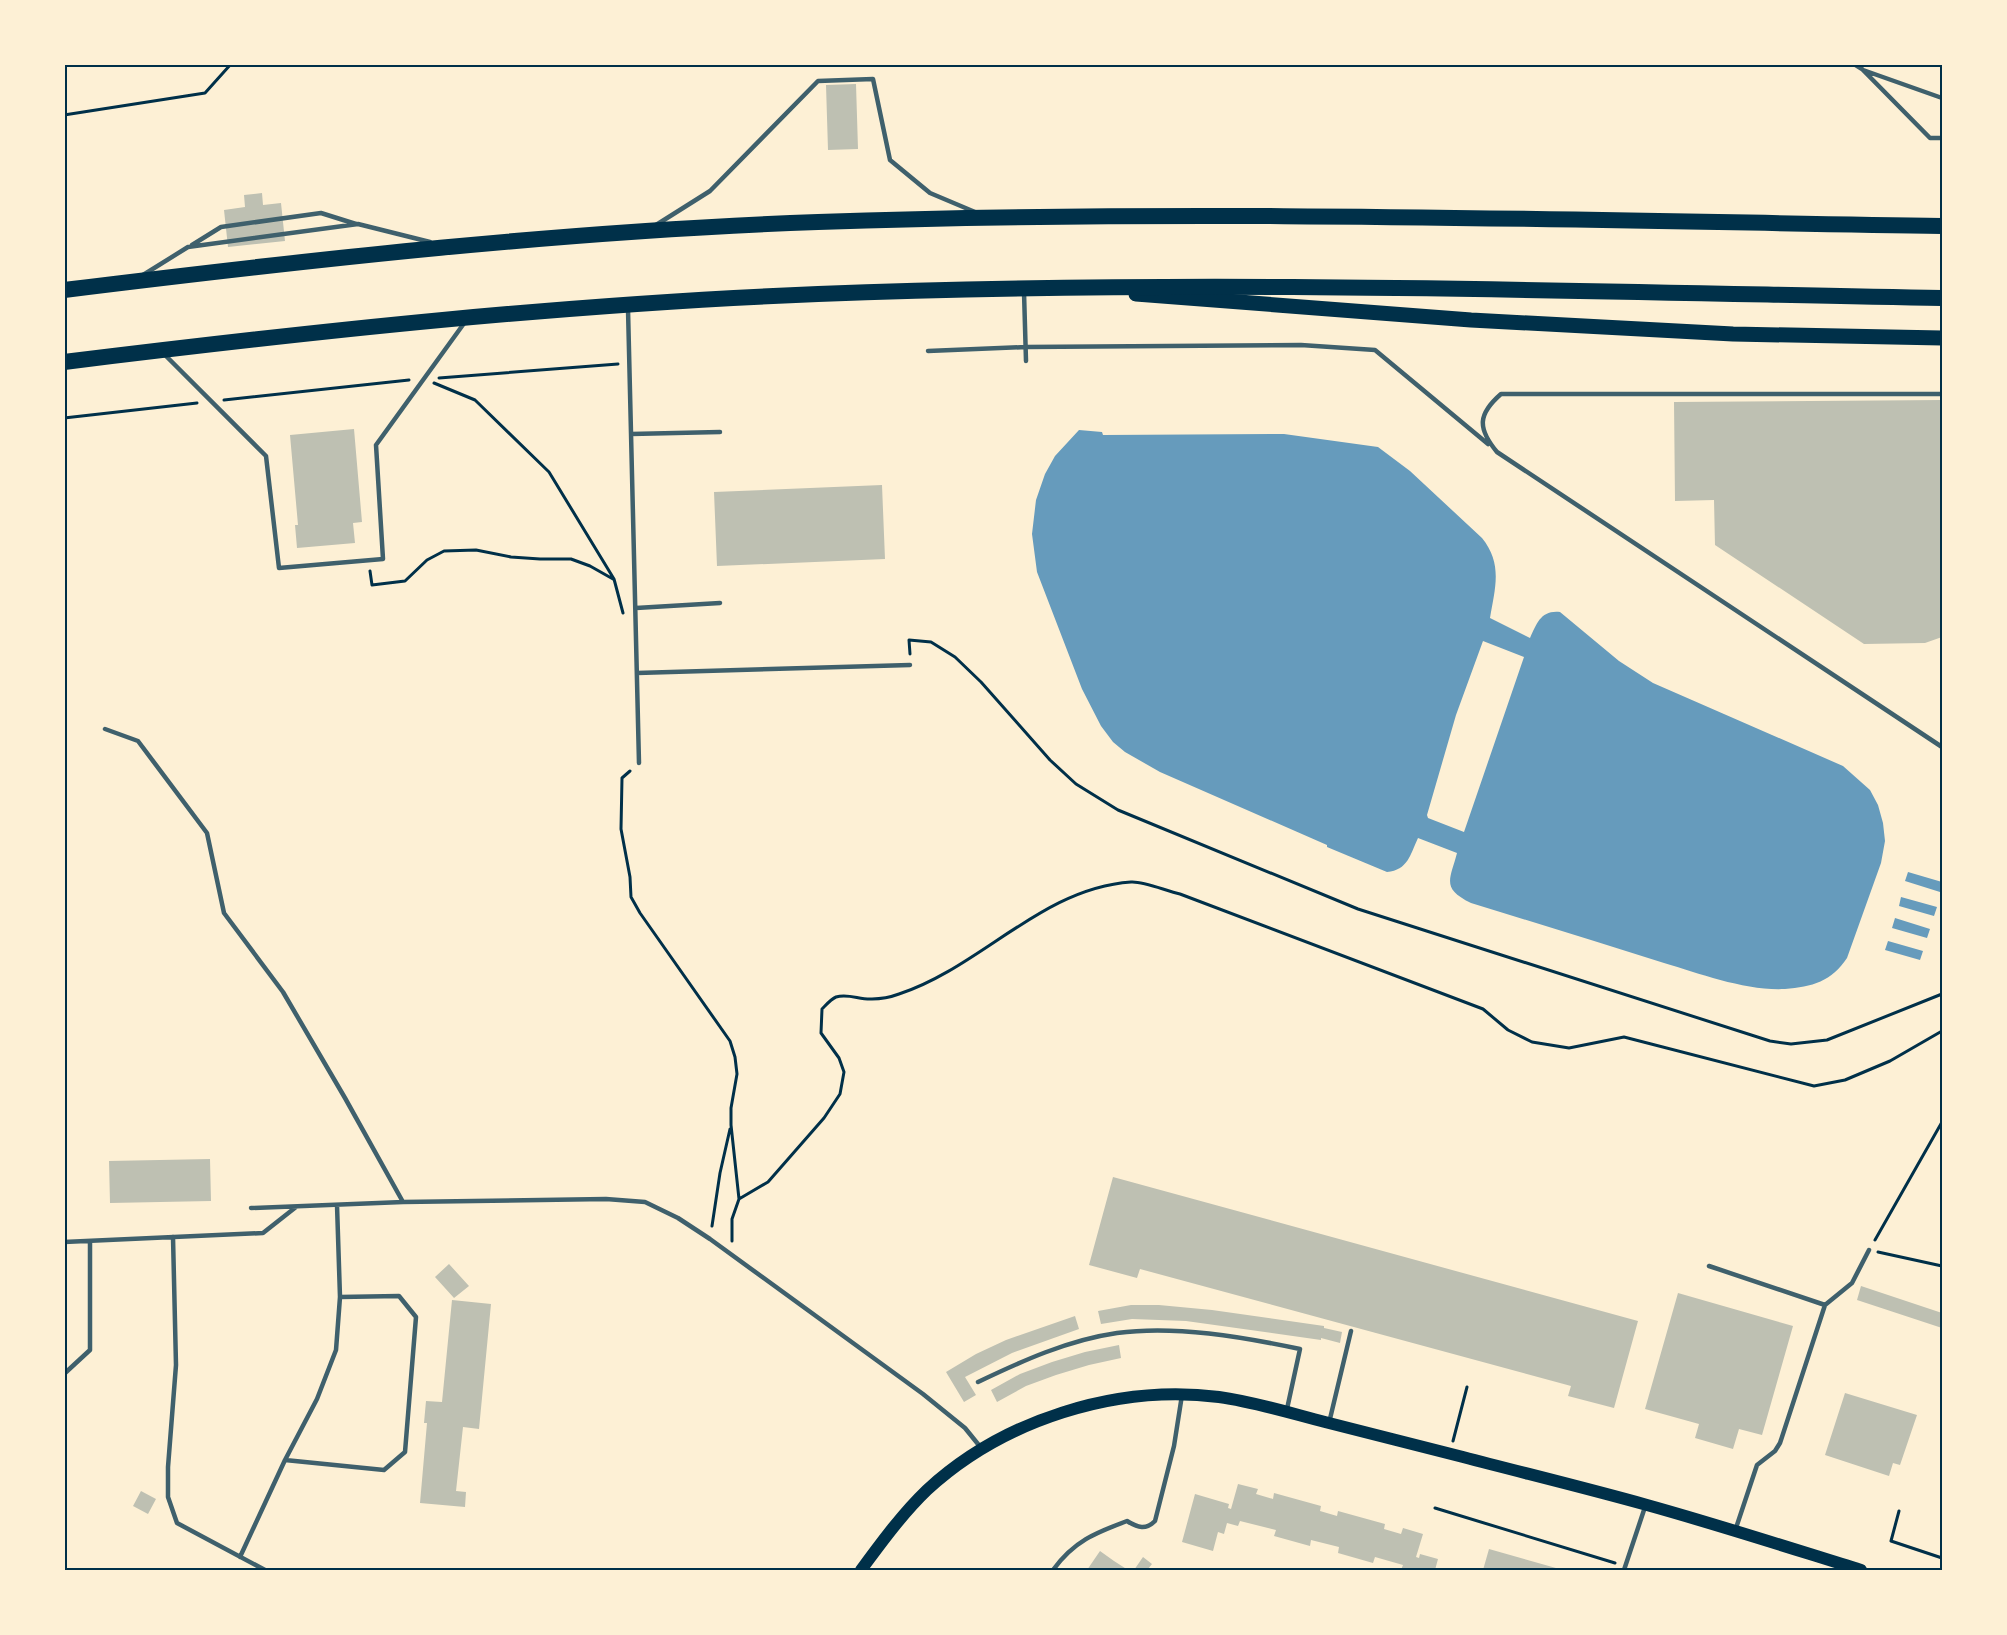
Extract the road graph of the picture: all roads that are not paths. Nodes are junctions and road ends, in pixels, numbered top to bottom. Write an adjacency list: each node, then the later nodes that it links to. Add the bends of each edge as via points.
1 (1854, 64): 2 (lane)
2 (1862, 69): 3 (lane); 4 (lane, via 1930,138)
3 (1942, 98)
4 (1942, 138)
5 (990, 219): 7 (highway, via 1308,215); 8 (highway, via 815,222); 8 (lane, via 930,193 890,160 873,79 818,81 710,191)
6 (358, 224): 9 (lane); 9 (lane, via 321,213 221,227); 10 (lane)
7 (1942, 226)
8 (644, 232): 10 (highway)
9 (188, 247): 11 (lane)
10 (450, 247): 11 (highway)
11 (133, 281): 13 (highway)
12 (1067, 289): 14 (highway); 15 (highway, via 1307,287); 18 (main road, via 1530,323 1733,334)
13 (64, 290)
14 (1024, 290): 16 (highway, via 817,294); 19 (lane)
15 (1942, 298)
16 (628, 305): 17 (highway); 26 (lane)
17 (469, 318): 20 (highway); 20 (lane, via 376,444 383,559 279,568 266,456)
18 (1942, 338)
19 (1026, 347): 21 (lane); 22 (lane); 27 (lane, via 1301,345 1375,350)
20 (160, 350): 23 (highway)
21 (928, 351)
22 (1026, 361)
23 (64, 362)
24 (1942, 394): 27 (lane, via 1501,394 1489,405 1482,420 1485,438)
25 (720, 432): 26 (lane)
26 (632, 434): 29 (lane)
27 (1497, 452): 33 (lane)
28 (720, 603): 29 (lane)
29 (636, 608): 31 (lane)
30 (910, 665): 31 (lane)
31 (637, 673): 34 (lane)
32 (105, 729): 35 (lane, via 138,741 207,833 224,913 283,992)
33 (1942, 747)
34 (639, 762)
35 (403, 1202): 36 (lane); 52 (lane, via 645,1202 710,1239 923,1394 965,1428)
36 (337, 1205): 37 (lane); 44 (lane)
37 (296, 1207): 38 (lane); 39 (lane, via 263,1233)
38 (251, 1209)
39 (173, 1237): 40 (lane); 56 (lane, via 176,1365 168,1497 177,1523)
40 (90, 1241): 41 (lane); 47 (lane, via 90,1350)
41 (64, 1242)
42 (1869, 1250): 45 (lane, via 1852,1283)
43 (1709, 1266): 45 (lane)
44 (340, 1297): 53 (lane, via 336,1350 317,1399); 53 (lane, via 399,1296 416,1317 405,1452 384,1470)
45 (1825, 1305): 55 (lane, via 1780,1443 1757,1465)
46 (1352, 1331): 51 (lane)
47 (64, 1374)
48 (978, 1382): 50 (lane, via 1048,1351 1117,1333 1209,1335 1300,1349)
49 (1182, 1395): 50 (main road, via 1219,1397); 52 (main road, via 1089,1405 1020,1429); 60 (lane, via 1155,1521 1143,1528 1127,1521 1088,1536 1064,1555)
50 (1287, 1412): 51 (main road)
51 (1329, 1423): 54 (main road)
52 (982, 1449): 59 (main road, via 925,1492)
53 (285, 1460): 56 (lane)
54 (1646, 1505): 55 (main road); 57 (lane)
55 (1735, 1531): 61 (main road)
56 (240, 1557): 58 (lane)
57 (1625, 1568)
58 (265, 1570)
59 (861, 1570)
60 (1053, 1570)
61 (1861, 1570)

